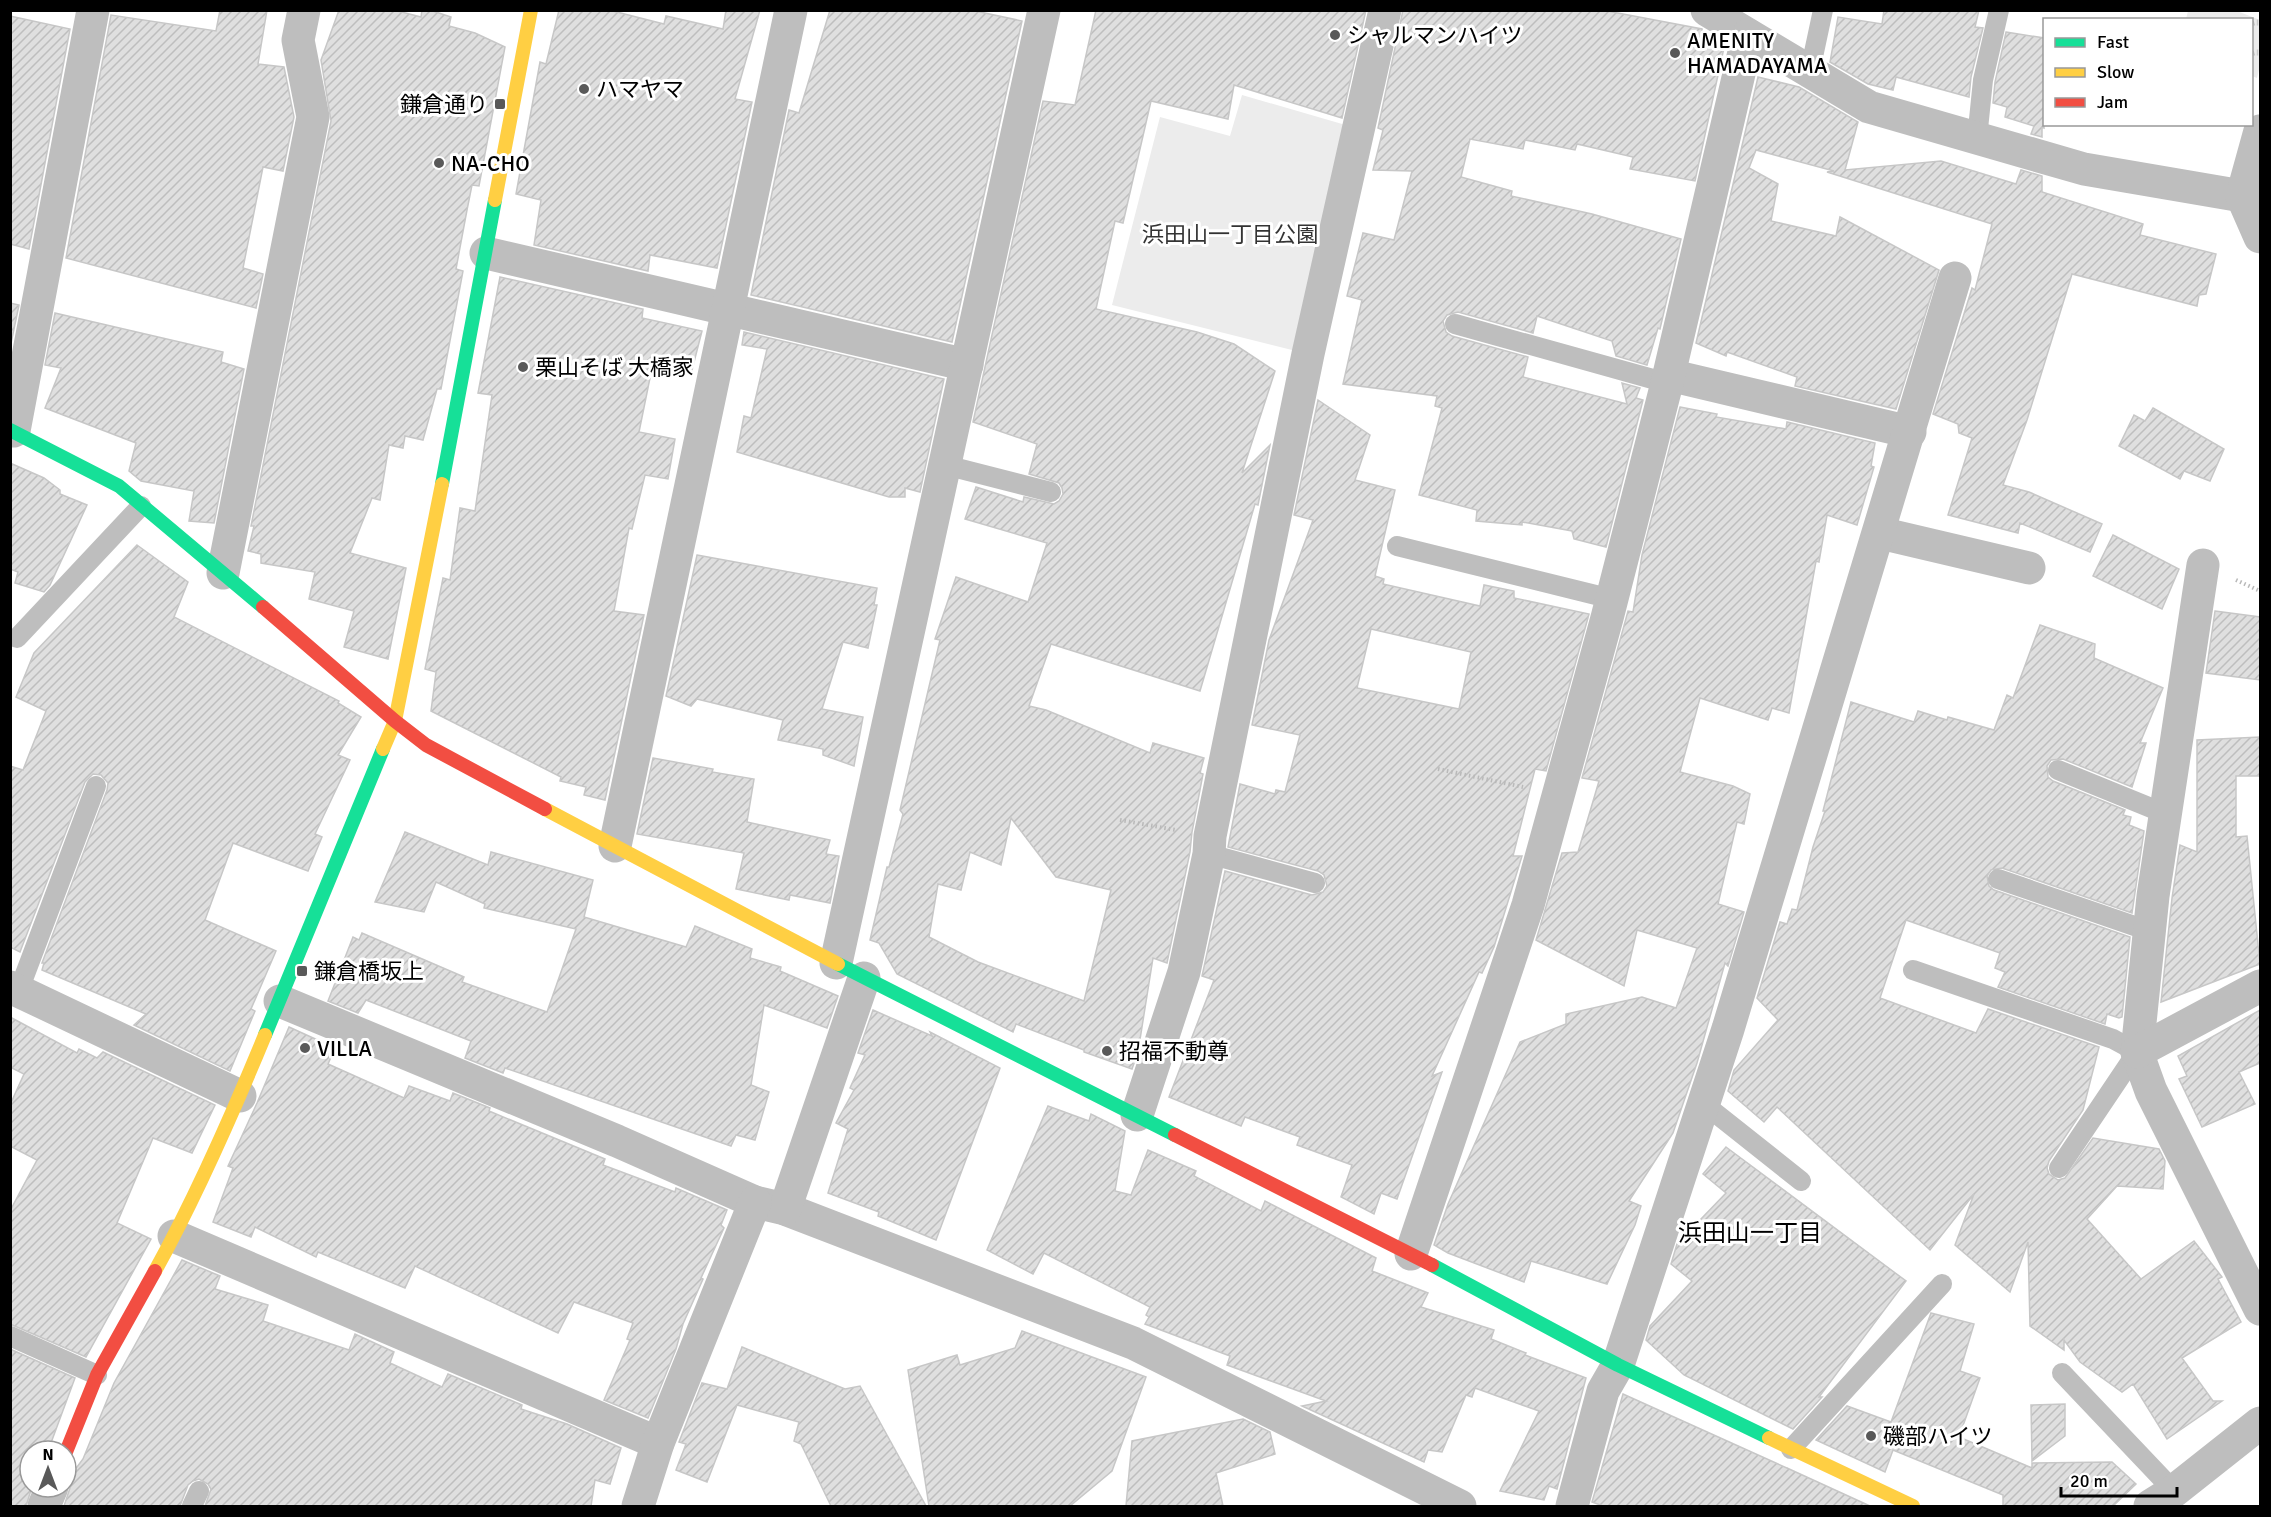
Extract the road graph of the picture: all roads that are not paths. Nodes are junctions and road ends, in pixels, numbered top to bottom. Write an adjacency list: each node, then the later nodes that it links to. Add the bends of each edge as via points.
1 (93, 10): 22 (street)
2 (304, 10): 31 (street, via 298,40 313,117)
3 (531, 10): 16 (street)
4 (791, 10): 18 (street)
5 (1044, 10): 20 (street)
6 (1385, 10): 38 (street, via 1308,354)
7 (1707, 10): 10 (street)
8 (1823, 10): 11 (lane)
9 (1999, 10): 13 (lane, via 1983,80)
10 (1748, 35): 11 (street); 21 (street)
11 (1809, 71): 13 (street, via 1869,106)
12 (2260, 131): 14 (street)
13 (1977, 139): 14 (street, via 2084,169)
14 (2242, 196): 15 (street)
15 (2260, 237)
16 (486, 253): 18 (street); 34 (street)
17 (1955, 278): 23 (street)
18 (728, 309): 20 (street); 39 (street)
19 (1455, 324): 21 (lane)
20 (967, 365): 24 (street)
21 (1668, 379): 23 (street); 32 (street)
22 (12, 431): 26 (street, via 119,486)
23 (1910, 432): 27 (street)
24 (945, 465): 25 (lane); 44 (street)
25 (1051, 492)
26 (141, 506): 31 (street); 33 (lane)
27 (1880, 533): 30 (street); 50 (street)
28 (1397, 546): 32 (lane)
29 (2203, 565): 37 (street)
30 (2029, 568)
31 (223, 573): 34 (street)
32 (1612, 599): 56 (street, via 1528,905)
33 (16, 638)
34 (395, 721): 39 (street, via 426,745); 47 (street)
35 (2058, 770): 37 (lane)
36 (96, 786): 46 (lane)
37 (2166, 814): 42 (street)
38 (1210, 845): 41 (lane); 51 (street, via 1184,972)
39 (615, 846): 44 (street)
40 (1998, 879): 42 (lane)
41 (1315, 883)
42 (2149, 931): 48 (street)
43 (1913, 970): 48 (lane, via 2113,1039)
44 (850, 971): 51 (street); 54 (street)
45 (2260, 986): 48 (street)
46 (15, 988): 49 (street)
47 (280, 1001): 49 (street); 54 (street)
48 (2137, 1052): 52 (lane); 58 (street, via 2151,1091)
49 (240, 1096): 55 (street)
50 (1704, 1104): 53 (lane); 60 (street)
51 (1137, 1115): 56 (street)
52 (2059, 1168)
53 (1801, 1181)
54 (770, 1206): 65 (street); 69 (street, via 1133,1343)
55 (174, 1236): 62 (street); 65 (street)
56 (1411, 1254): 60 (street)
57 (1942, 1284): 66 (lane)
58 (2260, 1309)
59 (10, 1336): 62 (lane)
60 (1618, 1365): 66 (street); 70 (street, via 1604,1391)
61 (2062, 1373): 67 (lane)
62 (97, 1375): 64 (street)
63 (2260, 1424): 67 (street)
64 (71, 1439)
65 (658, 1443): 68 (street)
66 (1791, 1449): 71 (street)
67 (2156, 1503)
68 (639, 1506)
69 (1460, 1506)
70 (1572, 1506)
71 (1913, 1506)

